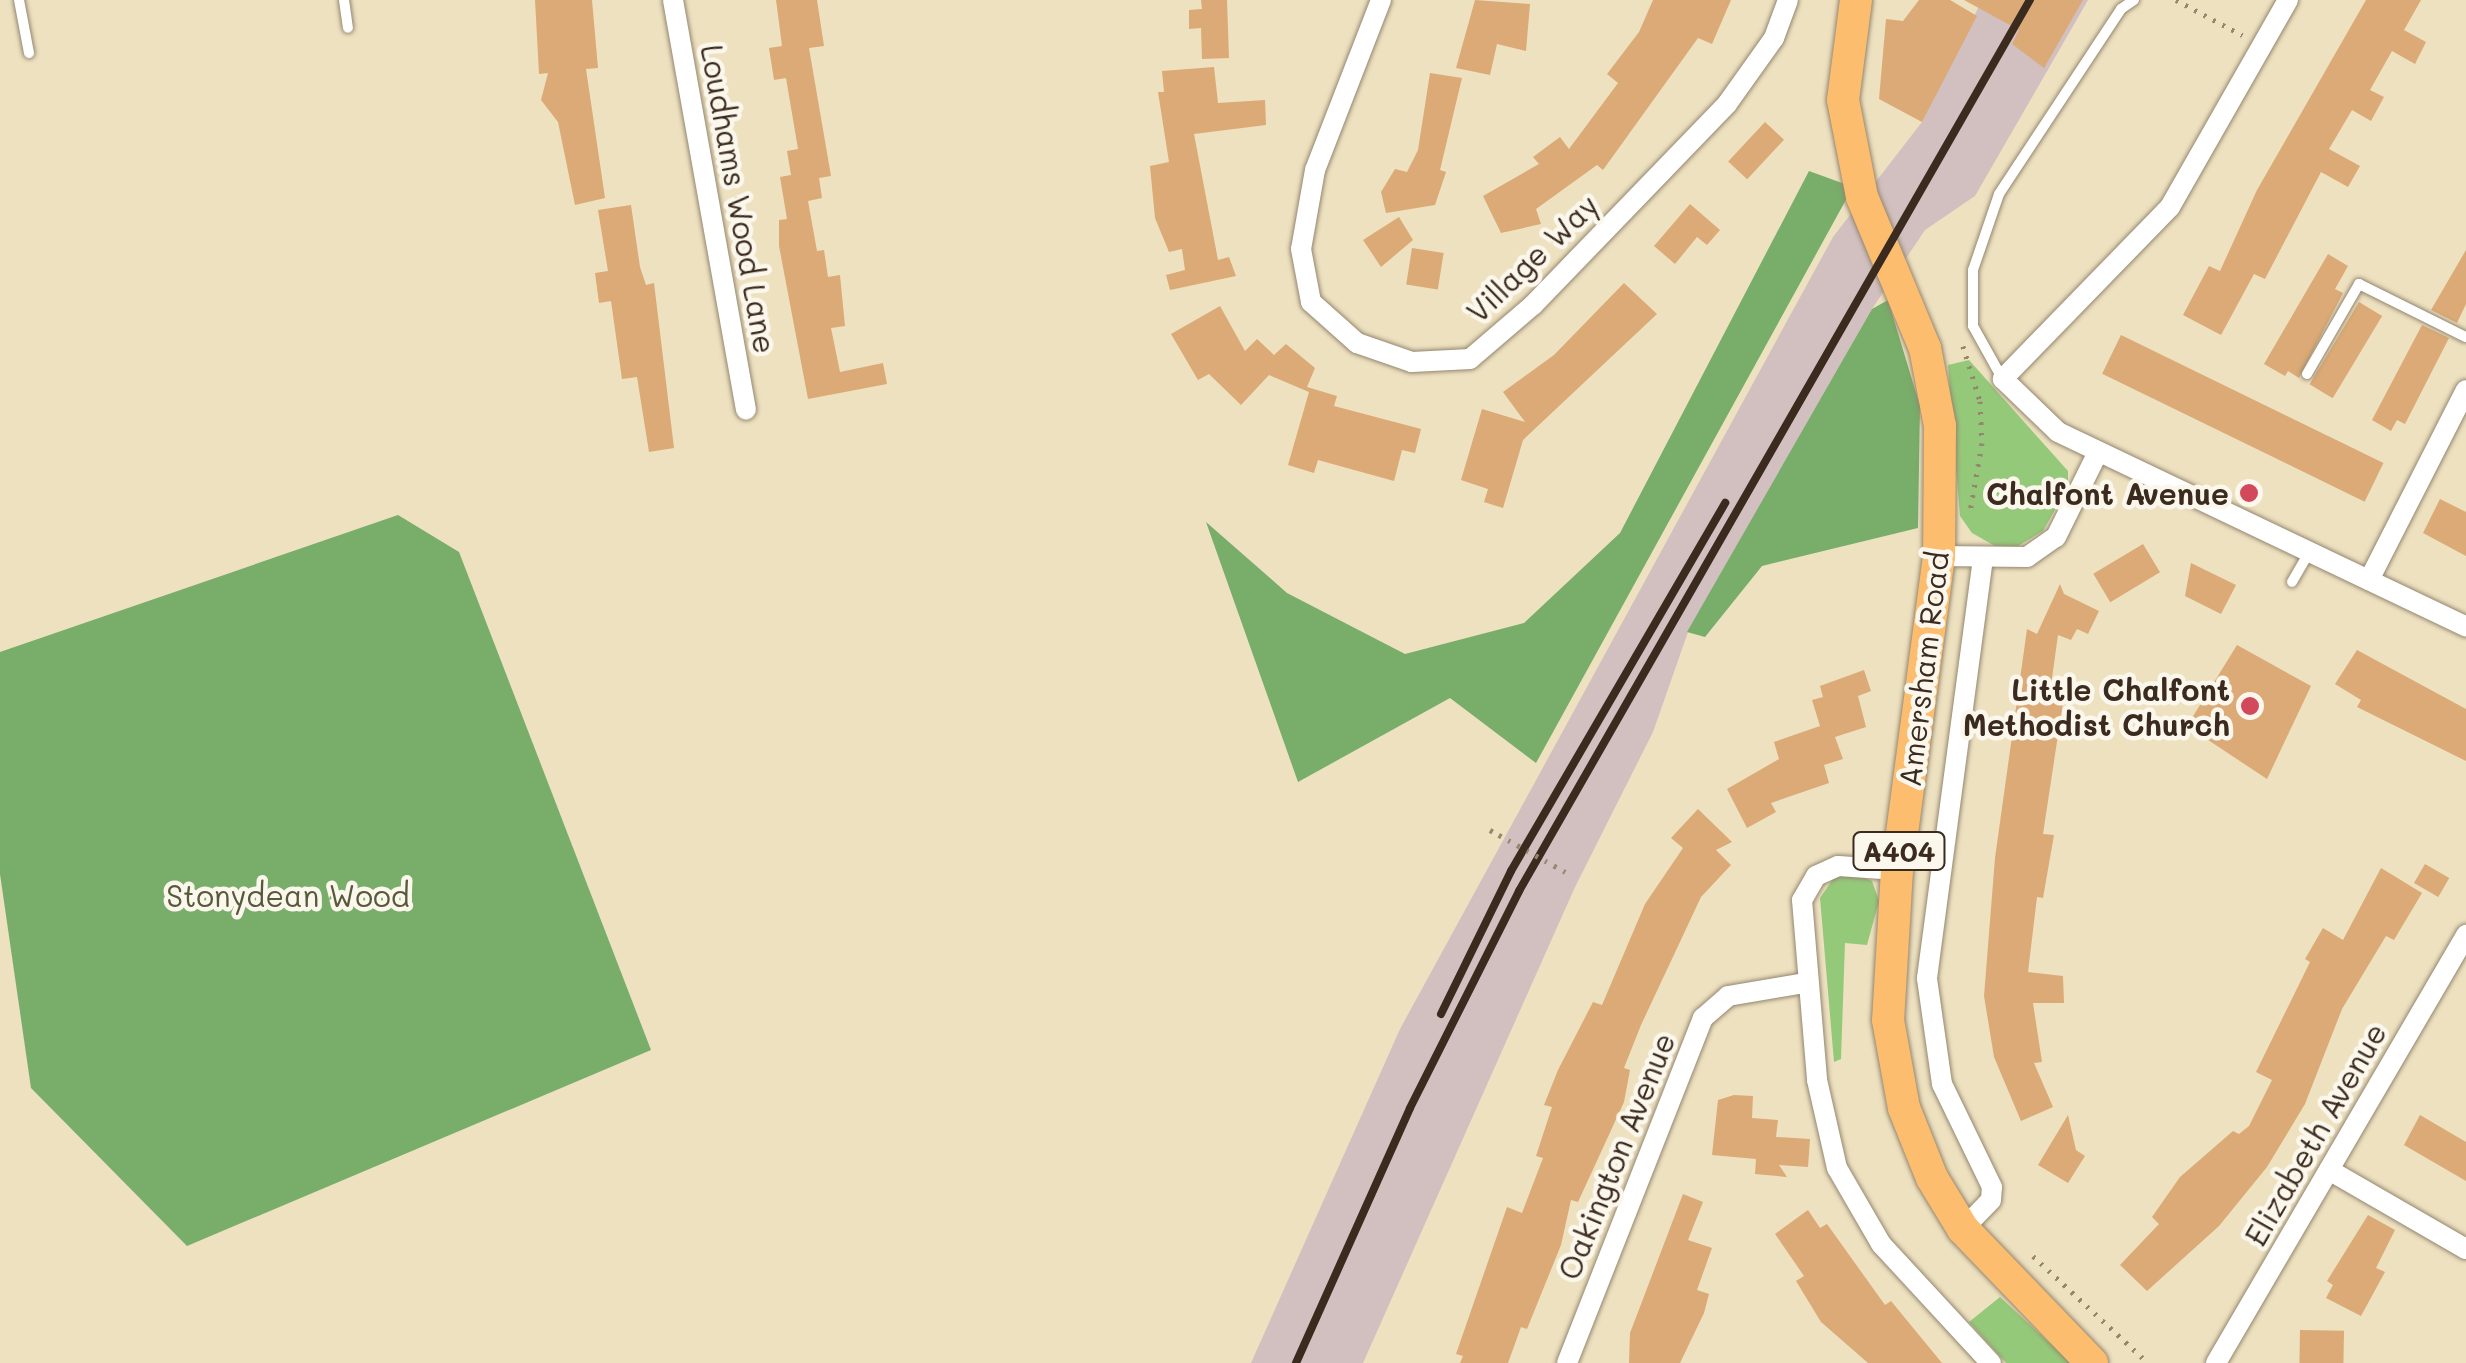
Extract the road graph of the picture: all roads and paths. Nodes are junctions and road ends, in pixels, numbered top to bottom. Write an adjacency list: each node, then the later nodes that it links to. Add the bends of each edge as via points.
1 (19, 0): 12 (lane)
2 (344, 0): 10 (lane)
3 (673, 0): 17 (street, Loudhams Wood Lane)
4 (1380, 0): 5 (street, Village Way, via 1315,170 1301,249 1312,302 1357,342 1412,362 1470,359 1533,306 1727,104 1774,38)
5 (1788, 0)
6 (1856, 0): 20 (main road, Amersham Road / A404, via 1843,100 1862,197 1925,348 1940,426)
7 (2134, 0): 15 (lane, via 2121,9 1999,194 1973,270 1973,326)
8 (2176, 0): 11 (path)
9 (2288, 0): 11 (street)
10 (348, 28)
11 (2263, 46): 15 (street, via 2170,207)
12 (29, 54)
13 (2466, 337): 14 (lane, via 2359,284)
14 (2308, 374)
15 (2003, 379): 18 (street, via 2058,432)
16 (2466, 390): 22 (street)
17 (746, 410)
18 (2098, 452): 19 (street); 21 (street, via 2056,537 2027,557)
19 (2310, 552): 22 (street); 23 (lane)
20 (1939, 556): 21 (street); 26 (main road, Amersham Road / A404)
21 (1983, 560): 31 (street, Amersham Road, via 1927,978 1942,1084 1992,1187 1991,1200)
22 (2370, 580): 24 (street)
23 (2292, 582)
24 (2466, 627)
25 (1490, 830): 27 (path, bridge)
26 (1897, 870): 29 (street, via 1838,866 1816,876 1802,900); 31 (main road, Amersham Road / A404, via 1888,1020 1904,1108 1932,1178)
27 (1571, 875)
28 (2466, 935): 30 (street, Elizabeth Avenue)
29 (1805, 982): 33 (street, Oakington Avenue, via 1728,996 1703,1018); 34 (street, via 1838,1168 1881,1244)
30 (2329, 1170): 32 (street); 36 (street, Elizabeth Avenue)
31 (1963, 1229): 35 (main road, Amersham Road / A404)
32 (2466, 1250)
33 (1567, 1363)
34 (1991, 1363)
35 (2092, 1363)
36 (2216, 1363)

